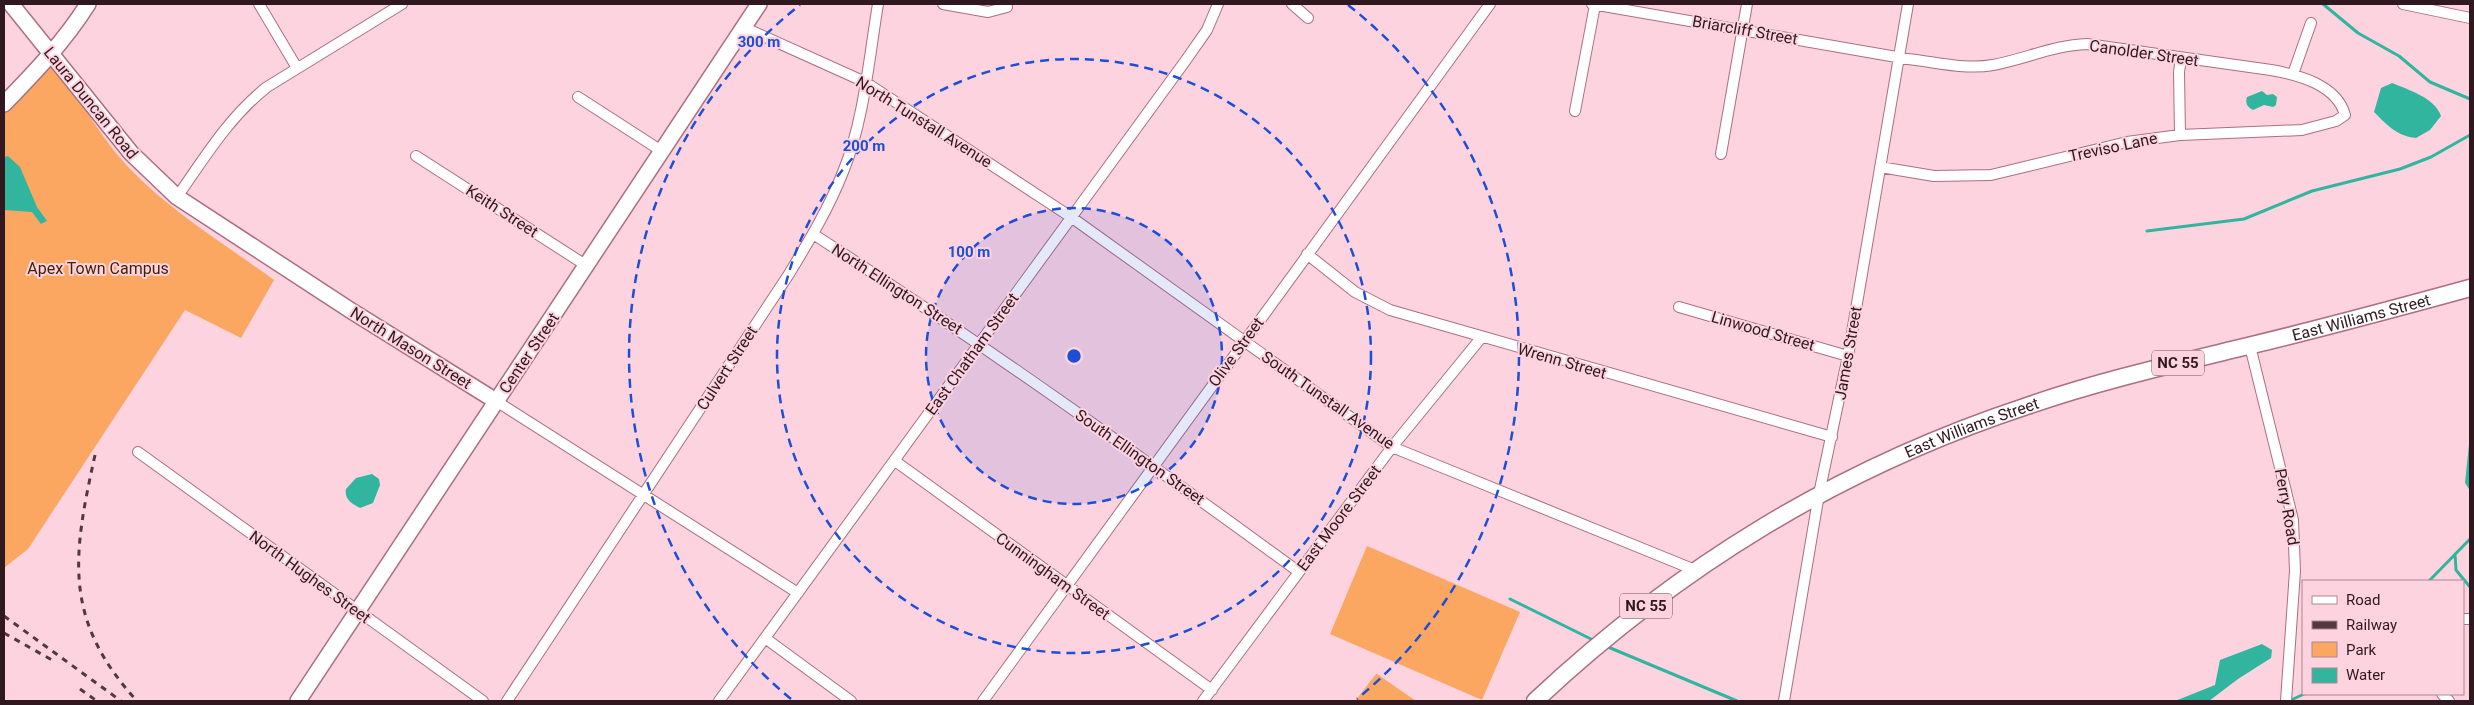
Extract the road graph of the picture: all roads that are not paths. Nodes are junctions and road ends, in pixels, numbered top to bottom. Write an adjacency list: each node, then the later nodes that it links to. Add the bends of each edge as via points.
1 (11, 4): 21 (main road, Laura Duncan Road)
2 (88, 4): 21 (main road, via 71,32)
3 (260, 4): 24 (street)
4 (402, 4): 24 (street)
5 (758, 4): 19 (main road, Center Street)
6 (878, 4): 26 (street, Culvert Street)
7 (942, 4): 15 (street, via 988,12)
8 (1218, 4): 37 (street, East Chatham Street, via 1207,30)
9 (1292, 4): 16 (street)
10 (1490, 4): 39 (street, Olive Street)
11 (1594, 4): 20 (street, Briarcliff Street); 29 (street)
12 (1747, 4): 20 (street)
13 (1908, 4): 22 (street, James Street)
14 (2404, 4): 17 (street)
15 (1007, 7)
16 (1308, 18)
17 (2470, 18)
18 (2311, 23): 25 (street)
19 (743, 27): 26 (street, North Tunstall Avenue); 32 (main road, Center Street)
20 (1742, 30): 22 (street, Briarcliff Street); 33 (street)
21 (52, 54): 28 (main road); 36 (main road, Laura Duncan Road, via 131,153)
22 (1898, 57): 23 (street, Canolder Street, via 1979,67 2070,44 2087,44); 35 (street, James Street)
23 (2181, 58): 25 (street, Canolder Street); 31 (street)
24 (297, 68): 36 (street, via 267,87 233,119)
25 (2293, 74): 30 (street, Canolder Street, via 2331,92)
26 (866, 82): 37 (street, North Tunstall Avenue); 38 (street, Culvert Street, via 848,160)
27 (578, 97): 32 (street)
28 (4, 104)
29 (1576, 111)
30 (2345, 115): 31 (street, Treviso Lane, via 2336,121 2302,130)
31 (2180, 135): 35 (street, Treviso Lane, via 2127,142 1991,175 1934,176)
32 (660, 150): 40 (main road, Center Street)
33 (1721, 154)
34 (416, 156): 40 (street, Keith Street)
35 (1880, 168): 47 (street, James Street)
36 (178, 197): 48 (main road, North Mason Street)
37 (1071, 217): 44 (street, South Tunstall Avenue); 45 (street, East Chatham Street)
38 (813, 234): 45 (street, North Ellington Street); 54 (street, Culvert Street)
39 (1306, 254): 43 (street, Wrenn Street, via 1371,302); 44 (street, Olive Street)
40 (587, 266): 48 (main road, Center Street)
41 (2470, 288): 46 (main road, East Williams Street / NC 55)
42 (1679, 307): 47 (street, Linwood Street)
43 (1481, 338): 49 (street, Wrenn Street); 50 (street, East Moore Street)
44 (1244, 341): 50 (street, South Tunstall Avenue); 53 (street, Olive Street)
45 (980, 344): 52 (street, East Chatham Street); 53 (street, South Ellington Street)
46 (2250, 346): 55 (main road, East Williams Street / NC 55, via 2121,378 2009,412 1910,450); 63 (street, Perry Road, via 2292,520 2295,571)
47 (1848, 356): 49 (street, James Street)
48 (496, 401): 54 (street, North Mason Street); 60 (main road, Center Street)
49 (1832, 437): 55 (street, James Street)
50 (1392, 447): 56 (street, South Tunstall Avenue); 57 (street, East Moore Street)
51 (138, 452): 60 (street, North Hughes Street)
52 (895, 461): 58 (street, Cunningham Street); 59 (street, East Chatham Street)
53 (1154, 466): 57 (street, South Ellington Street); 58 (street, Olive Street)
54 (644, 494): 59 (street, North Mason Street); 66 (street, Culvert Street)
55 (1819, 494): 56 (main road, East Williams Street / NC 55, via 1752,532); 72 (street, James Street)
56 (1695, 570): 71 (main road, East Williams Street / NC 55, via 1596,646)
57 (1299, 572): 62 (street, East Moore Street)
58 (1067, 586): 62 (street, Cunningham Street); 69 (street, Olive Street)
59 (798, 593): 61 (street, East Chatham Street)
60 (358, 610): 64 (main road, Center Street); 65 (street, North Hughes Street)
61 (765, 638): 67 (street, East Chatham Street); 68 (street)
62 (1212, 690): 70 (street, East Moore Street)
63 (2286, 698)
64 (298, 701)
65 (484, 701)
66 (507, 701)
67 (719, 701)
68 (852, 701)
69 (983, 701)
70 (1203, 701)
71 (1535, 701)
72 (1784, 701)

